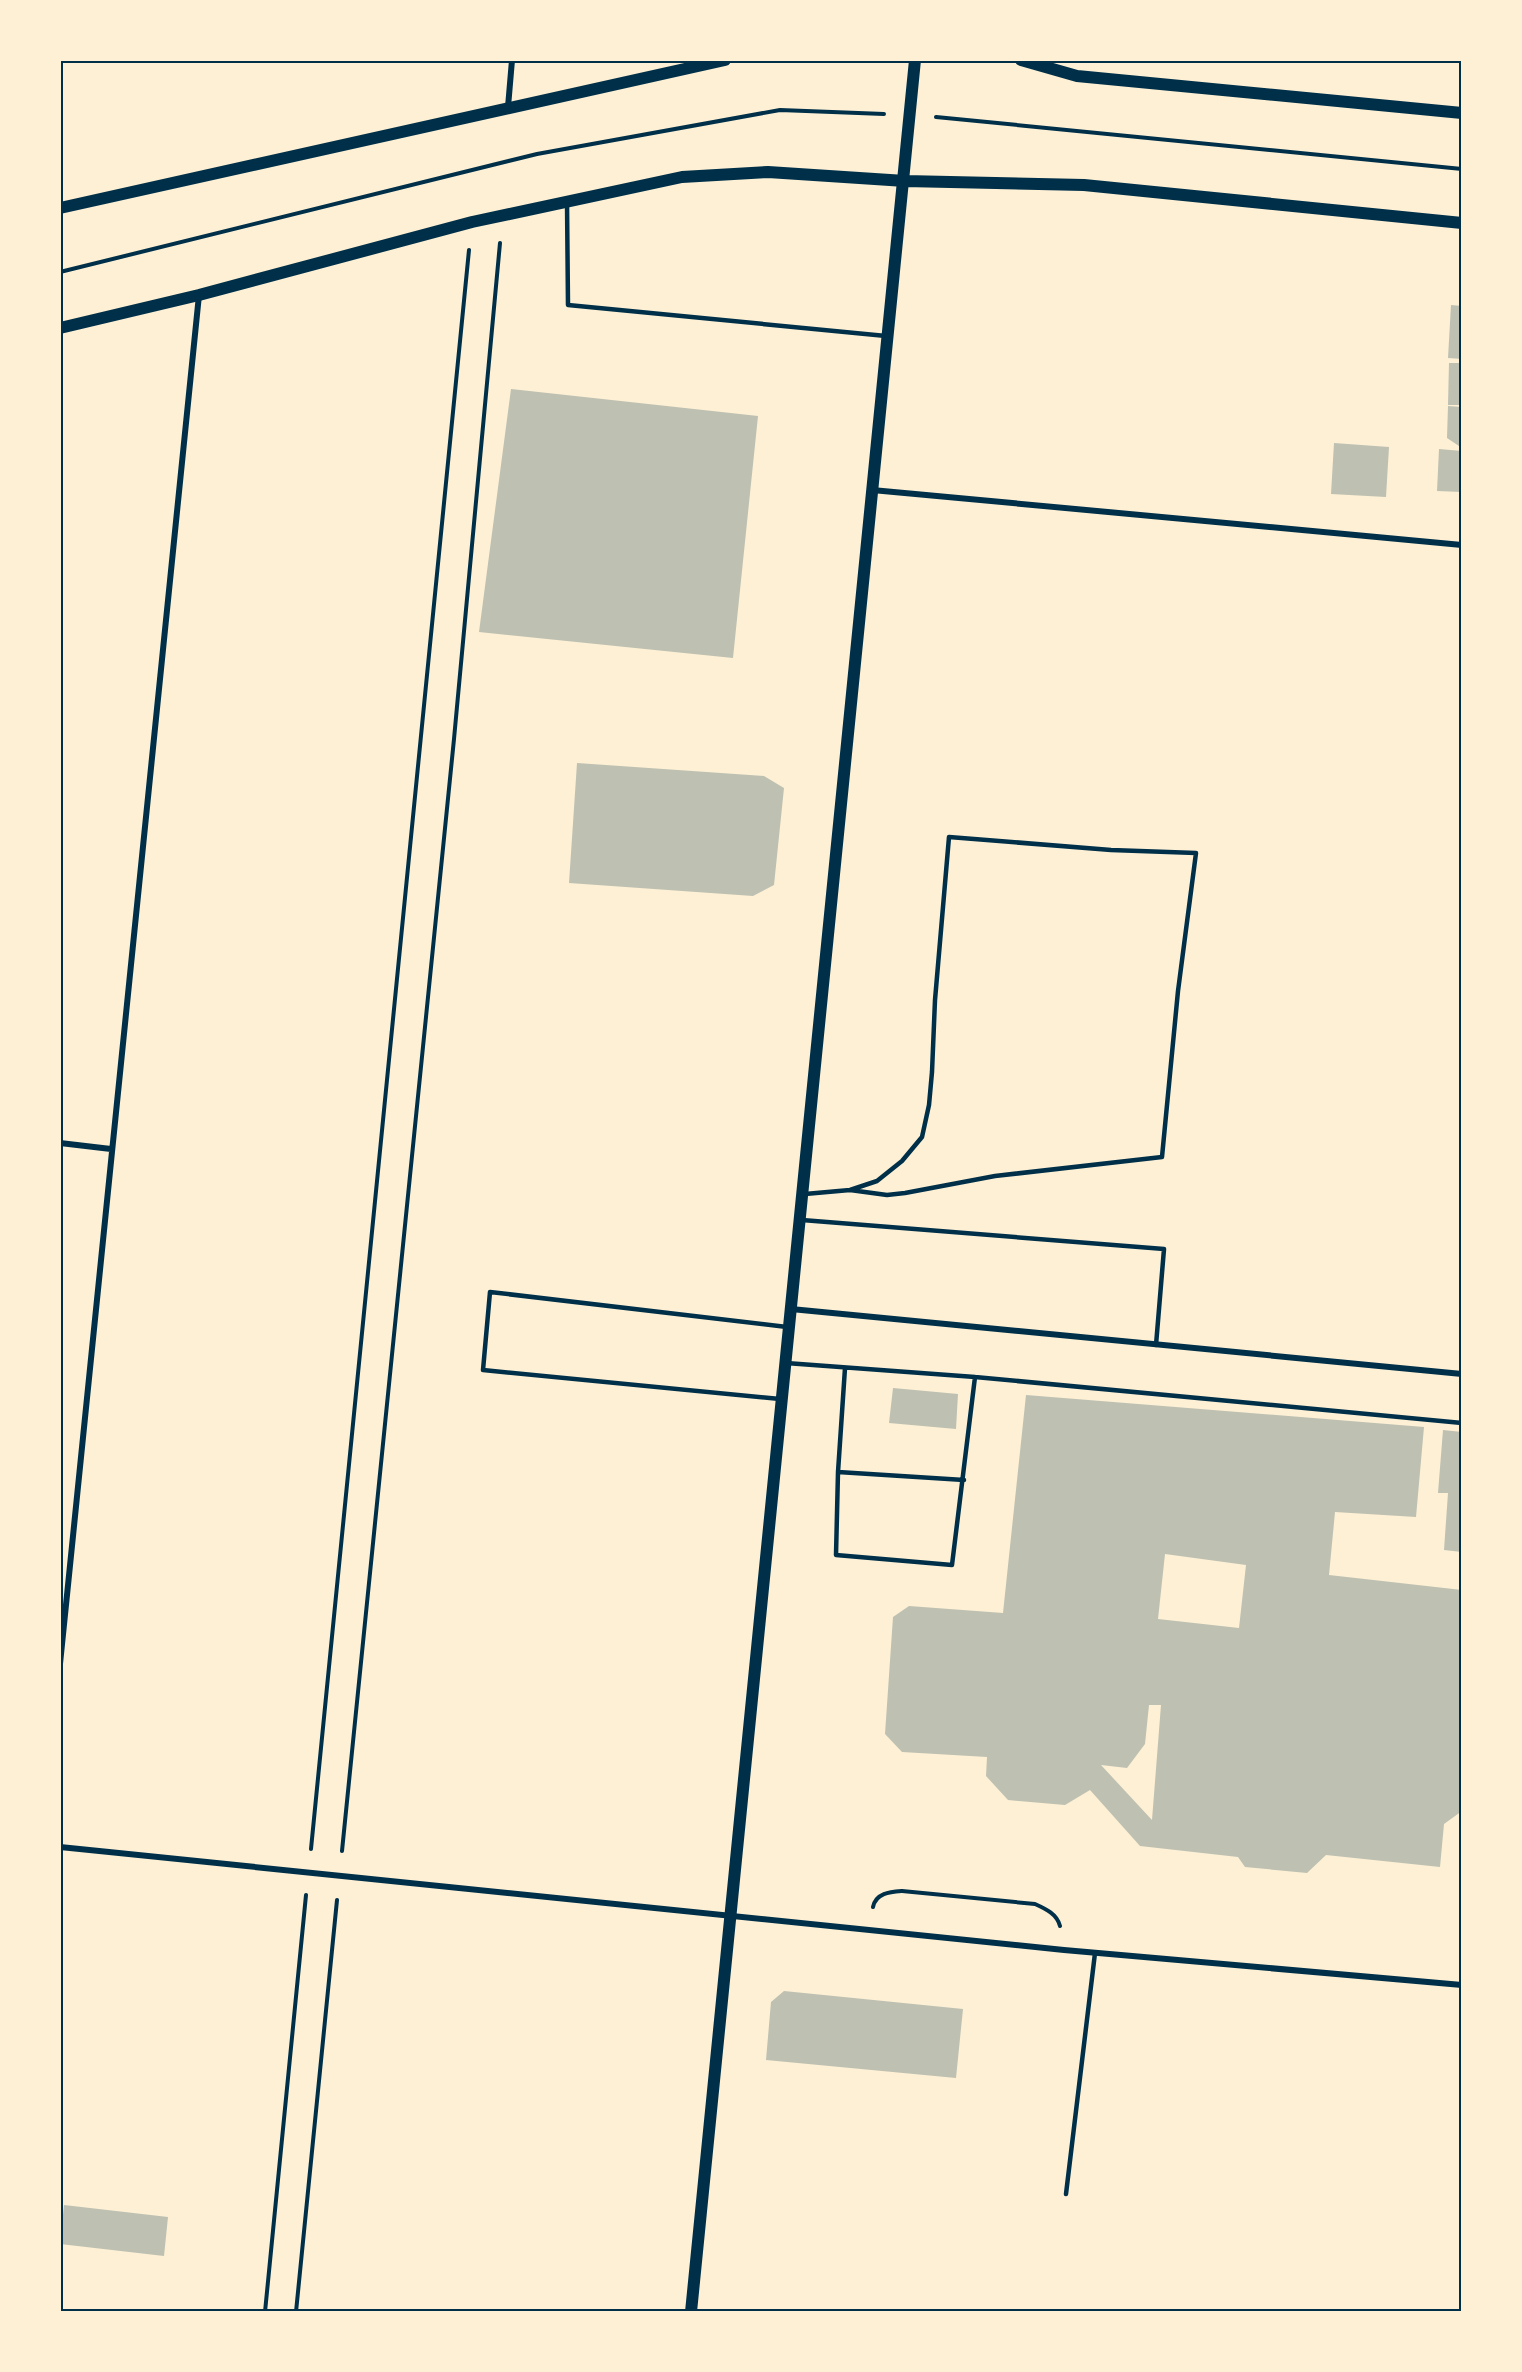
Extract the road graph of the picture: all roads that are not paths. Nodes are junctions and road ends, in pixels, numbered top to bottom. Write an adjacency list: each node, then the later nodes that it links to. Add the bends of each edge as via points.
1 (512, 60): 5 (street)
2 (725, 60): 5 (main road)
3 (915, 60): 7 (main road)
4 (1021, 60): 6 (main road, via 1077,76)
5 (508, 107): 9 (main road)
6 (1462, 113)
7 (905, 181): 8 (main road, via 768,172 682,177); 10 (main road, via 1084,185); 13 (main road)
8 (567, 202): 11 (main road, via 472,222); 13 (lane, via 568,305)
9 (60, 208)
10 (1462, 223)
11 (199, 295): 12 (main road); 17 (street)
12 (60, 328)
13 (889, 337): 14 (main road)
14 (872, 490): 15 (street); 19 (main road)
15 (1462, 545)
16 (60, 1143): 17 (street)
17 (111, 1149): 32 (street)
18 (850, 1190): 18 (lane, via 887,1195 995,1176 1162,1157 1196,853 949,837 932,1072 922,1137 889,1173); 19 (lane)
19 (802, 1195): 20 (main road)
20 (800, 1220): 21 (main road); 23 (lane, via 1164,1249)
21 (791, 1309): 22 (main road); 23 (street)
22 (789, 1327): 24 (main road); 28 (lane, via 490,1292 483,1370)
23 (1156, 1345): 26 (street)
24 (785, 1362): 25 (lane); 28 (main road)
25 (845, 1368): 27 (lane); 30 (lane)
26 (1462, 1374)
27 (975, 1377): 29 (lane); 31 (lane)
28 (782, 1400): 35 (main road)
29 (1462, 1423)
30 (838, 1472): 31 (lane); 31 (lane, via 836,1555 952,1565)
31 (964, 1480)
32 (61, 1646): 33 (street)
33 (60, 1664)
34 (60, 1847): 35 (street)
35 (730, 1916): 36 (street); 39 (main road)
36 (1095, 1953): 37 (street); 38 (lane)
37 (1462, 1985)
38 (1066, 2194)
39 (691, 2312)

